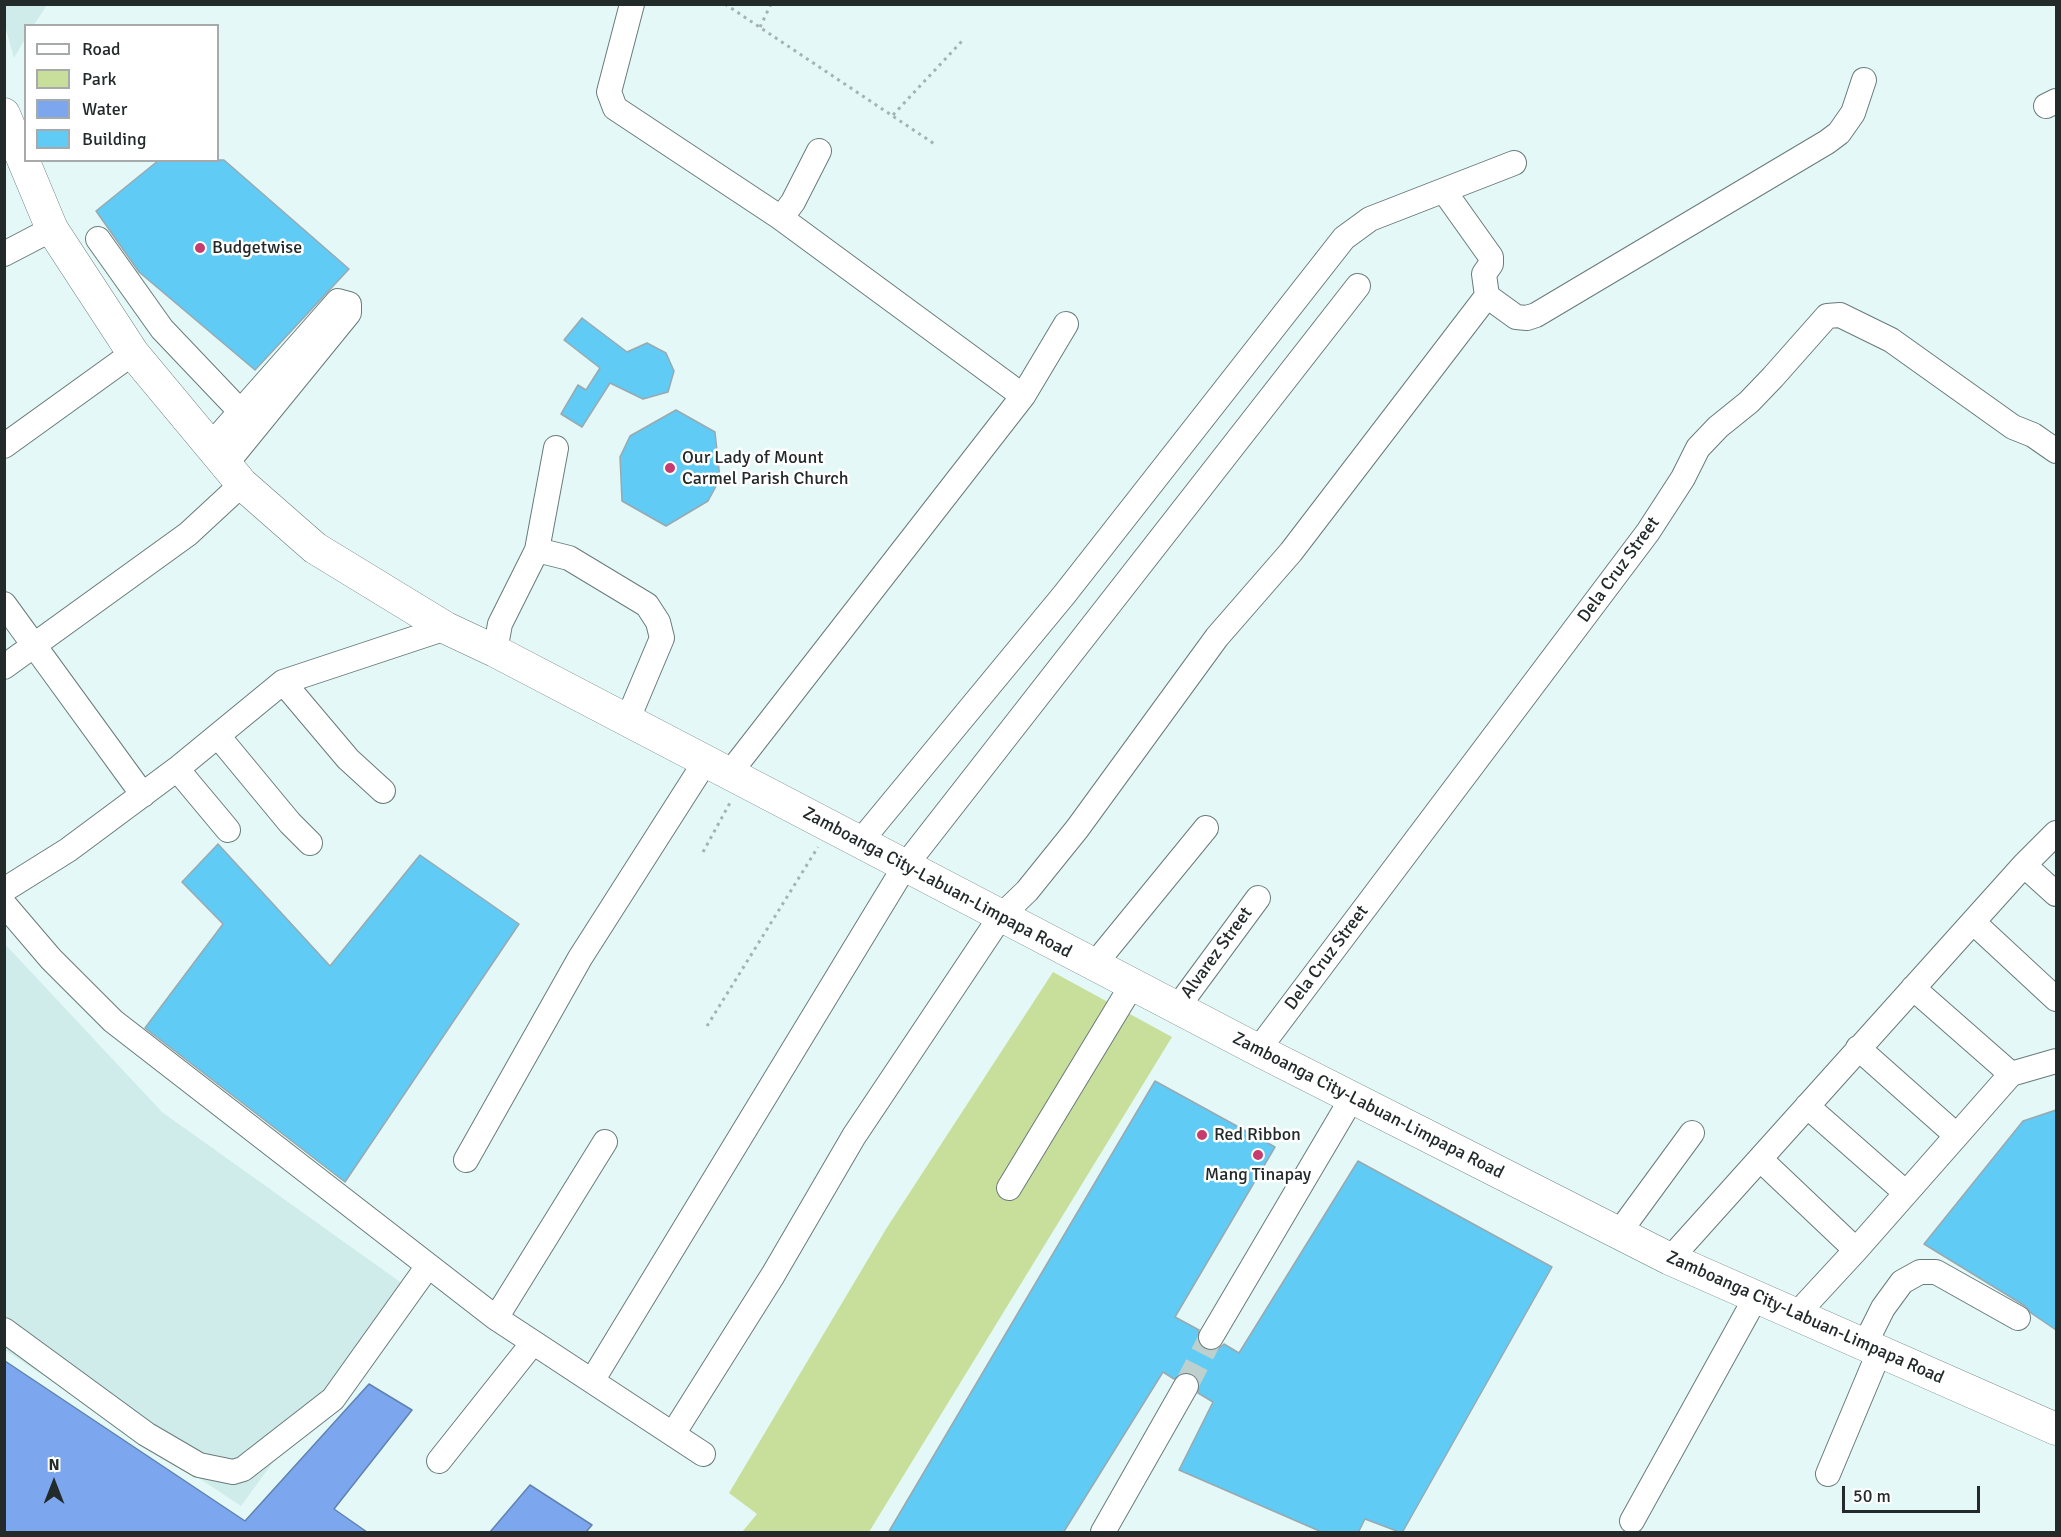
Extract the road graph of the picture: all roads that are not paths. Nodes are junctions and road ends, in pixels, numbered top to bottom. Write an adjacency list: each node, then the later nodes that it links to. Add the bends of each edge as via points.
1 (632, 4): 9 (street, via 610,83 612,104)
2 (1864, 80): 14 (street, via 1853,113 1827,142 1536,315 1516,317)
3 (4, 114): 6 (main road, Zamboanga City-Labuan-Limpapa Road)
4 (819, 151): 9 (street)
5 (24, 162): 10 (main road, Zamboanga City-Labuan-Limpapa Road)
6 (24, 162)
7 (1514, 163): 8 (street)
8 (1444, 192): 14 (street, via 1491,257 1484,274); 39 (street, via 1370,219 1344,238 1064,595)
9 (781, 218): 17 (street)
10 (52, 229): 12 (street); 16 (main road, Zamboanga City-Labuan-Limpapa Road)
11 (98, 239): 18 (street, via 162,329)
12 (4, 254)
13 (1358, 286): 42 (street)
14 (1487, 296): 47 (street, via 1291,552 1217,637 1077,829)
15 (1066, 324): 17 (street)
16 (132, 353): 19 (street); 22 (main road, Zamboanga City-Labuan-Limpapa Road)
17 (1023, 396): 33 (street)
18 (240, 411): 22 (street); 22 (street, via 338,301 349,304 349,313)
19 (4, 446)
20 (556, 447): 23 (street)
21 (2056, 451): 55 (street, Dela Cruz Street, via 2004,421 1891,340 1840,315 1821,320 1749,402 1698,448 1648,532)
22 (226, 465): 25 (main road, Zamboanga City-Labuan-Limpapa Road, via 315,548); 26 (street, via 188,534)
23 (537, 550): 27 (street, via 500,624); 30 (street, via 569,558 647,605 658,622 662,638)
24 (4, 604): 26 (street)
25 (446, 628): 27 (main road, Zamboanga City-Labuan-Limpapa Road); 29 (street)
26 (33, 645): 28 (street); 35 (street)
27 (495, 651): 30 (main road, Zamboanga City-Labuan-Limpapa Road)
28 (4, 667)
29 (283, 682): 31 (street); 34 (street, via 348,759)
30 (627, 721): 33 (main road, Zamboanga City-Labuan-Limpapa Road)
31 (218, 736): 32 (street); 40 (street)
32 (177, 769): 35 (street); 37 (street)
33 (725, 772): 39 (main road, Zamboanga City-Labuan-Limpapa Road); 64 (street, via 580,958)
34 (383, 791)
35 (142, 795): 43 (street, via 68,850)
36 (1206, 828): 49 (street)
37 (228, 830)
38 (2056, 833): 41 (street)
39 (860, 842): 42 (main road, Zamboanga City-Labuan-Limpapa Road)
40 (310, 843)
41 (2024, 865): 44 (street); 48 (street)
42 (905, 866): 47 (main road, Zamboanga City-Labuan-Limpapa Road); 79 (street)
43 (4, 890)
44 (2056, 894)
45 (1258, 898): 53 (street, Alvarez Street)
46 (4, 904): 70 (street, via 51,959 113,1021)
47 (1001, 916): 49 (main road, Zamboanga City-Labuan-Limpapa Road); 82 (street, via 854,1136)
48 (1973, 922): 51 (street); 52 (street)
49 (1094, 965): 50 (main road, Zamboanga City-Labuan-Limpapa Road)
50 (1132, 984): 53 (main road, Zamboanga City-Labuan-Limpapa Road); 65 (street)
51 (1913, 988): 54 (street); 57 (street)
52 (2056, 999)
53 (1177, 1008): 55 (main road, Zamboanga City-Labuan-Limpapa Road)
54 (1858, 1047): 59 (street); 61 (street)
55 (1258, 1050): 58 (main road, Zamboanga City-Labuan-Limpapa Road)
56 (2056, 1061): 57 (street)
57 (2011, 1074): 61 (street)
58 (1352, 1098): 67 (main road, Zamboanga City-Labuan-Limpapa Road); 76 (street)
59 (1807, 1106): 63 (street); 66 (street)
60 (1692, 1133): 67 (street)
61 (1956, 1135): 66 (street)
62 (605, 1142): 73 (street)
63 (1760, 1159): 68 (street); 69 (street)
64 (466, 1160)
65 (1009, 1188)
66 (1906, 1193): 68 (street)
67 (1618, 1233): 69 (main road, Zamboanga City-Labuan-Limpapa Road)
68 (1856, 1250): 72 (street)
69 (1670, 1259): 71 (main road, Zamboanga City-Labuan-Limpapa Road)
70 (428, 1266): 73 (street); 75 (street, via 333,1399 243,1469 233,1472 199,1465 146,1434)
71 (1756, 1297): 72 (main road, Zamboanga City-Labuan-Limpapa Road); 86 (street)
72 (1795, 1316): 78 (main road, Zamboanga City-Labuan-Limpapa Road)
73 (496, 1318): 77 (street)
74 (2018, 1318): 78 (street, via 1936,1272 1920,1272 1902,1282 1883,1308)
75 (4, 1330)
76 (1211, 1337)
77 (532, 1344): 79 (street); 84 (street)
78 (1873, 1347): 81 (main road, Zamboanga City-Labuan-Limpapa Road); 85 (street)
79 (592, 1381): 82 (street)
80 (1186, 1386): 87 (street)
81 (2056, 1429)
82 (673, 1434): 83 (street)
83 (704, 1454)
84 (440, 1461)
85 (1828, 1474)
86 (1632, 1521)
87 (1103, 1533)

